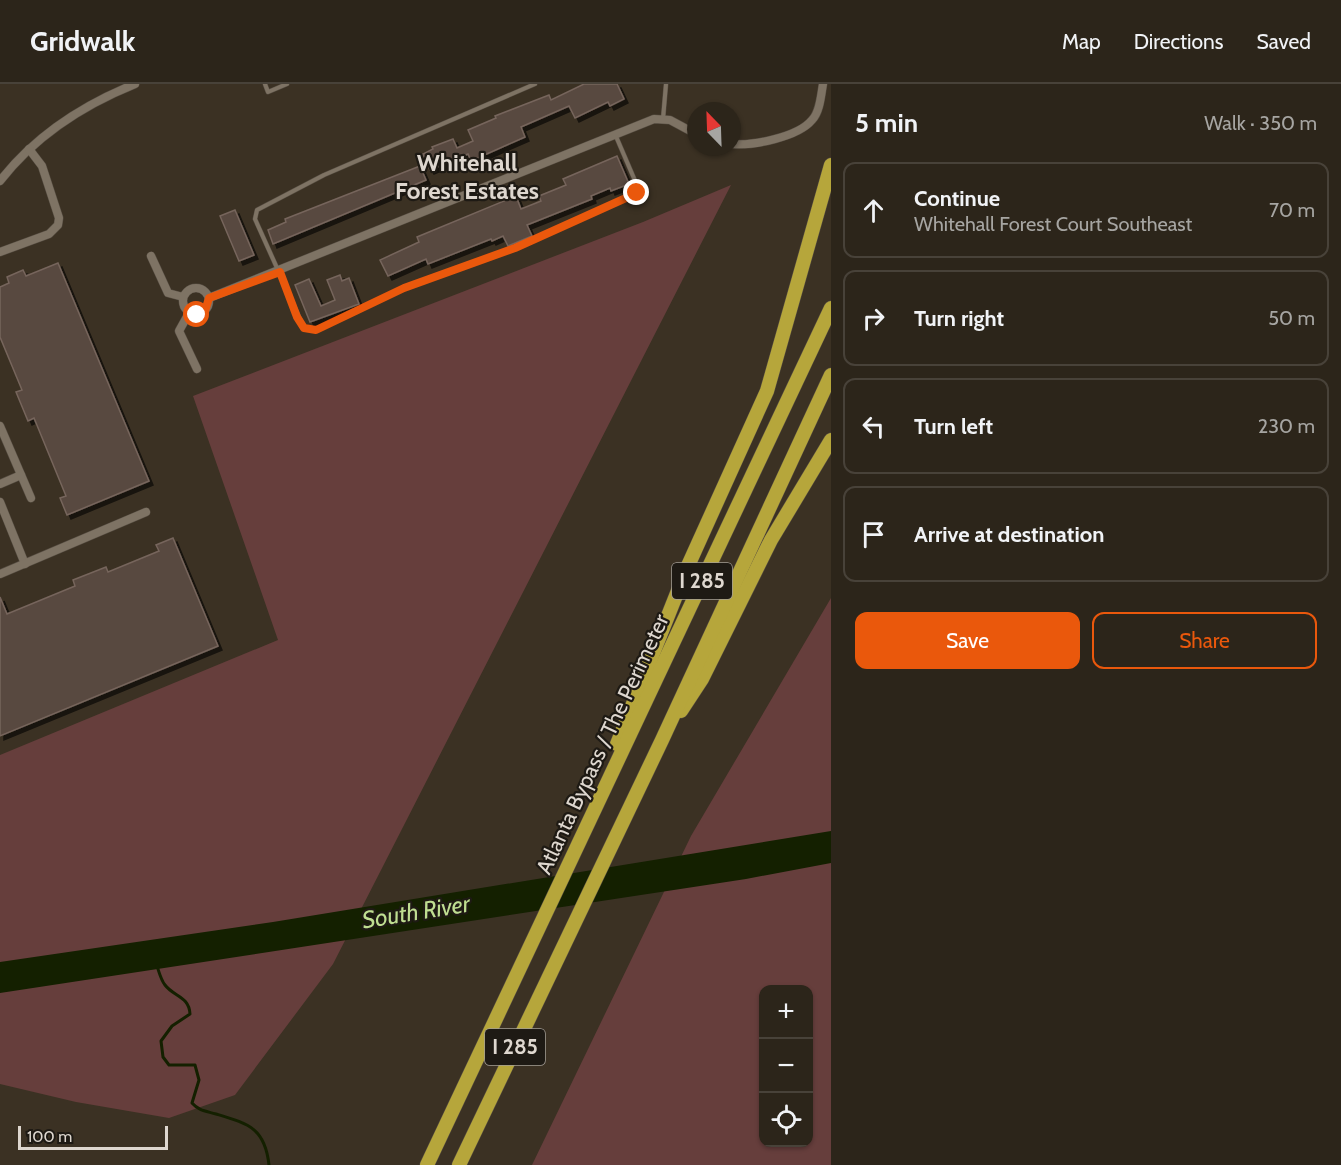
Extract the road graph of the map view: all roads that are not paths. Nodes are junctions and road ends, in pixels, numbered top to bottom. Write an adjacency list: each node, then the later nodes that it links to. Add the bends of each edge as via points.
1 (135, 84): 11 (street, via 80,112)
2 (265, 84): 3 (lane, via 268,92)
3 (286, 84)
4 (536, 84): 16 (lane, via 324,175 256,210 255,219)
5 (666, 84): 7 (lane)
6 (823, 84): 10 (street, via 813,120 802,128 764,142)
7 (663, 119): 8 (street); 9 (street)
8 (687, 129)
9 (615, 134): 16 (street); 16 (lane, via 637,193 515,248 404,288 316,330 304,328 297,317)
10 (741, 143)
11 (29, 148): 13 (street); 14 (street, via 42,166 59,219 57,229)
12 (831, 165): 33 (highway, via 767,391 687,568)
13 (0, 181)
14 (0, 252)
15 (151, 256): 17 (street, via 168,293)
16 (280, 272): 18 (street)
17 (183, 297): 18 (street, via 196,288); 20 (street, via 183,306)
18 (209, 298): 20 (street, via 205,311)
19 (831, 308): 33 (highway, Atlanta Bypass / The Perimeter / I 285)
20 (189, 313): 21 (street, via 179,330)
21 (197, 369)
22 (831, 375): 32 (highway, I 285)
23 (0, 426): 25 (street)
24 (831, 440): 32 (highway, via 771,540 702,679)
25 (21, 475): 26 (street); 27 (street)
26 (0, 484)
27 (31, 498)
28 (0, 502): 30 (street)
29 (146, 512): 30 (street)
30 (25, 564): 31 (street)
31 (0, 574)
32 (662, 740): 35 (highway, I 285)
33 (573, 855): 34 (highway, Atlanta Bypass / The Perimeter / I 285)
34 (427, 1165)
35 (459, 1165)

